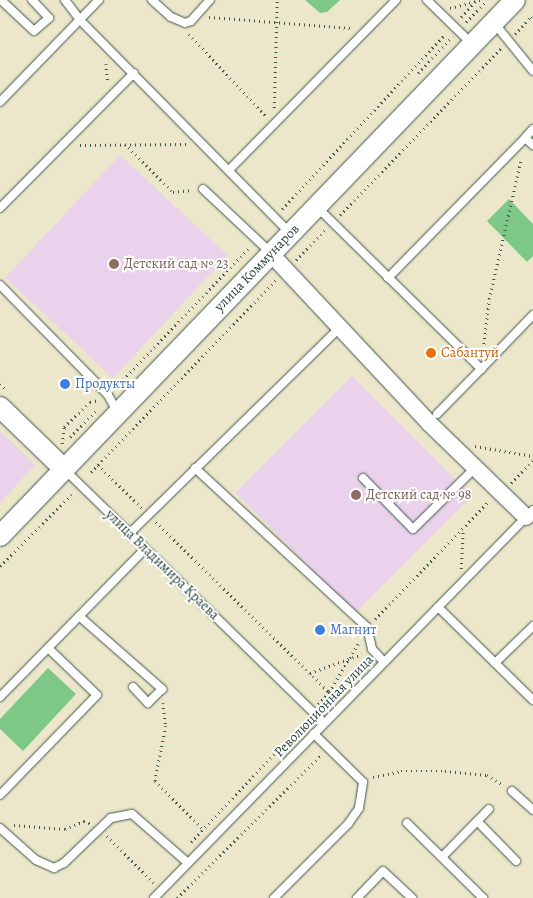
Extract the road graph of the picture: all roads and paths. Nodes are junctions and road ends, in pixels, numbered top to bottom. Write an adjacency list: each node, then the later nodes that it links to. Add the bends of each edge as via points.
1 (1, 0): 2 (lane, via 34,31 50,18)
2 (32, 0)
3 (65, 0): 14 (lane)
4 (99, 0): 14 (lane)
5 (152, 0): 16 (lane)
6 (210, 0): 13 (lane)
7 (277, 0): 18 (path)
8 (396, 0): 19 (lane)
9 (427, 0): 12 (lane)
10 (480, 0): 12 (path)
11 (515, 0): 17 (street, улица Коммунаров)
12 (439, 12): 22 (lane)
13 (196, 16): 16 (lane, via 191,21); 18 (path)
14 (80, 20): 21 (lane); 26 (lane)
15 (533, 20): 20 (path, via 531,17)
16 (179, 22): 27 (path)
17 (494, 22): 20 (lane); 22 (street, улица Коммунаров)
18 (278, 23): 19 (path); 27 (path)
19 (367, 30): 27 (lane)
20 (508, 41): 23 (lane); 38 (path)
21 (105, 45): 24 (lane); 25 (path)
22 (472, 45): 36 (street, улица Коммунаров)
23 (533, 71)
24 (134, 73): 25 (lane); 31 (lane)
25 (109, 99): 32 (lane)
26 (0, 102)
27 (274, 124): 34 (lane)
28 (533, 130): 29 (lane)
29 (525, 138): 33 (lane); 42 (lane); 46 (path, via 489,300)
30 (125, 144): 31 (path); 32 (path); 35 (path, via 173,192)
31 (203, 144): 34 (lane)
32 (63, 145): 37 (lane)
33 (533, 145)
34 (229, 170): 39 (lane)
35 (203, 189): 40 (lane)
36 (317, 206): 38 (lane); 39 (street, улица Коммунаров)
37 (0, 208)
38 (332, 222): 41 (path); 42 (lane)
39 (290, 234): 40 (street, улица Коммунаров)
40 (271, 254): 41 (street); 48 (street, улица Коммунаров)
41 (286, 270): 45 (street); 52 (path)
42 (388, 278): 46 (lane)
43 (0, 285): 48 (lane, via 108,395)
44 (533, 314): 46 (lane)
45 (338, 329): 53 (lane); 54 (street)
46 (481, 369): 49 (lane)
47 (0, 407): 55 (street, улица Владимира Краева)
48 (118, 413): 55 (street, улица Коммунаров)
49 (437, 414)
50 (472, 445): 51 (path)
51 (533, 458): 58 (path)
52 (98, 465): 56 (path); 61 (path)
53 (195, 468): 61 (lane); 71 (lane)
54 (475, 468): 57 (lane, via 413,529); 58 (street)
55 (64, 470): 63 (lane, улица Владимира Краева); 64 (street, улица Коммунаров)
56 (91, 472)
57 (363, 478)
58 (500, 492): 60 (street); 62 (path)
59 (70, 493): 66 (path)
60 (529, 513): 67 (lane, Революционная улица)
61 (148, 514): 63 (lane); 77 (path)
62 (463, 528): 67 (path); 71 (path)
63 (130, 533): 65 (lane, улица Владимира Краева)
64 (0, 536)
65 (145, 549): 69 (lane); 85 (lane, улица Владимира Краева)
66 (0, 566)
67 (460, 584): 68 (lane, Революционная улица)
68 (438, 607): 74 (lane, Революционная улица); 76 (lane)
69 (79, 616): 72 (lane); 79 (lane)
70 (533, 626): 76 (lane)
71 (367, 628): 73 (lane); 75 (path)
72 (48, 648): 81 (lane); 90 (lane, via 97,694)
73 (372, 649): 74 (lane); 75 (path)
74 (384, 662): 83 (lane, Революционная улица)
75 (346, 663): 77 (path); 80 (path)
76 (495, 663): 82 (lane)
77 (310, 673): 80 (path)
78 (133, 687): 79 (lane, via 148,703)
79 (162, 688): 96 (path, via 166,726 156,781)
80 (329, 692): 83 (path)
81 (0, 697)
82 (533, 700)
83 (342, 705): 85 (lane, Революционная улица)
84 (307, 719): 96 (path)
85 (324, 723): 86 (lane, Революционная улица)
86 (314, 734): 87 (lane); 100 (lane, Революционная улица)
87 (328, 748): 88 (lane); 102 (path)
88 (363, 782): 89 (path, via 401,771 445,771 487,775); 103 (lane, via 359,808 348,824)
89 (512, 791): 92 (lane)
90 (0, 795)
91 (489, 809): 93 (lane)
92 (533, 810)
93 (477, 822): 98 (lane); 99 (lane)
94 (407, 823): 98 (lane)
95 (0, 828): 97 (lane, via 36,860 54,868 64,864 111,818 132,814)
96 (202, 828): 97 (path)
97 (180, 856): 100 (lane)
98 (442, 857): 106 (lane)
99 (516, 861)
100 (188, 863): 101 (lane, Революционная улица)
101 (154, 898)
102 (177, 898)
103 (274, 898)
104 (357, 898): 105 (lane, via 383,871)
105 (412, 898)
106 (483, 898)

